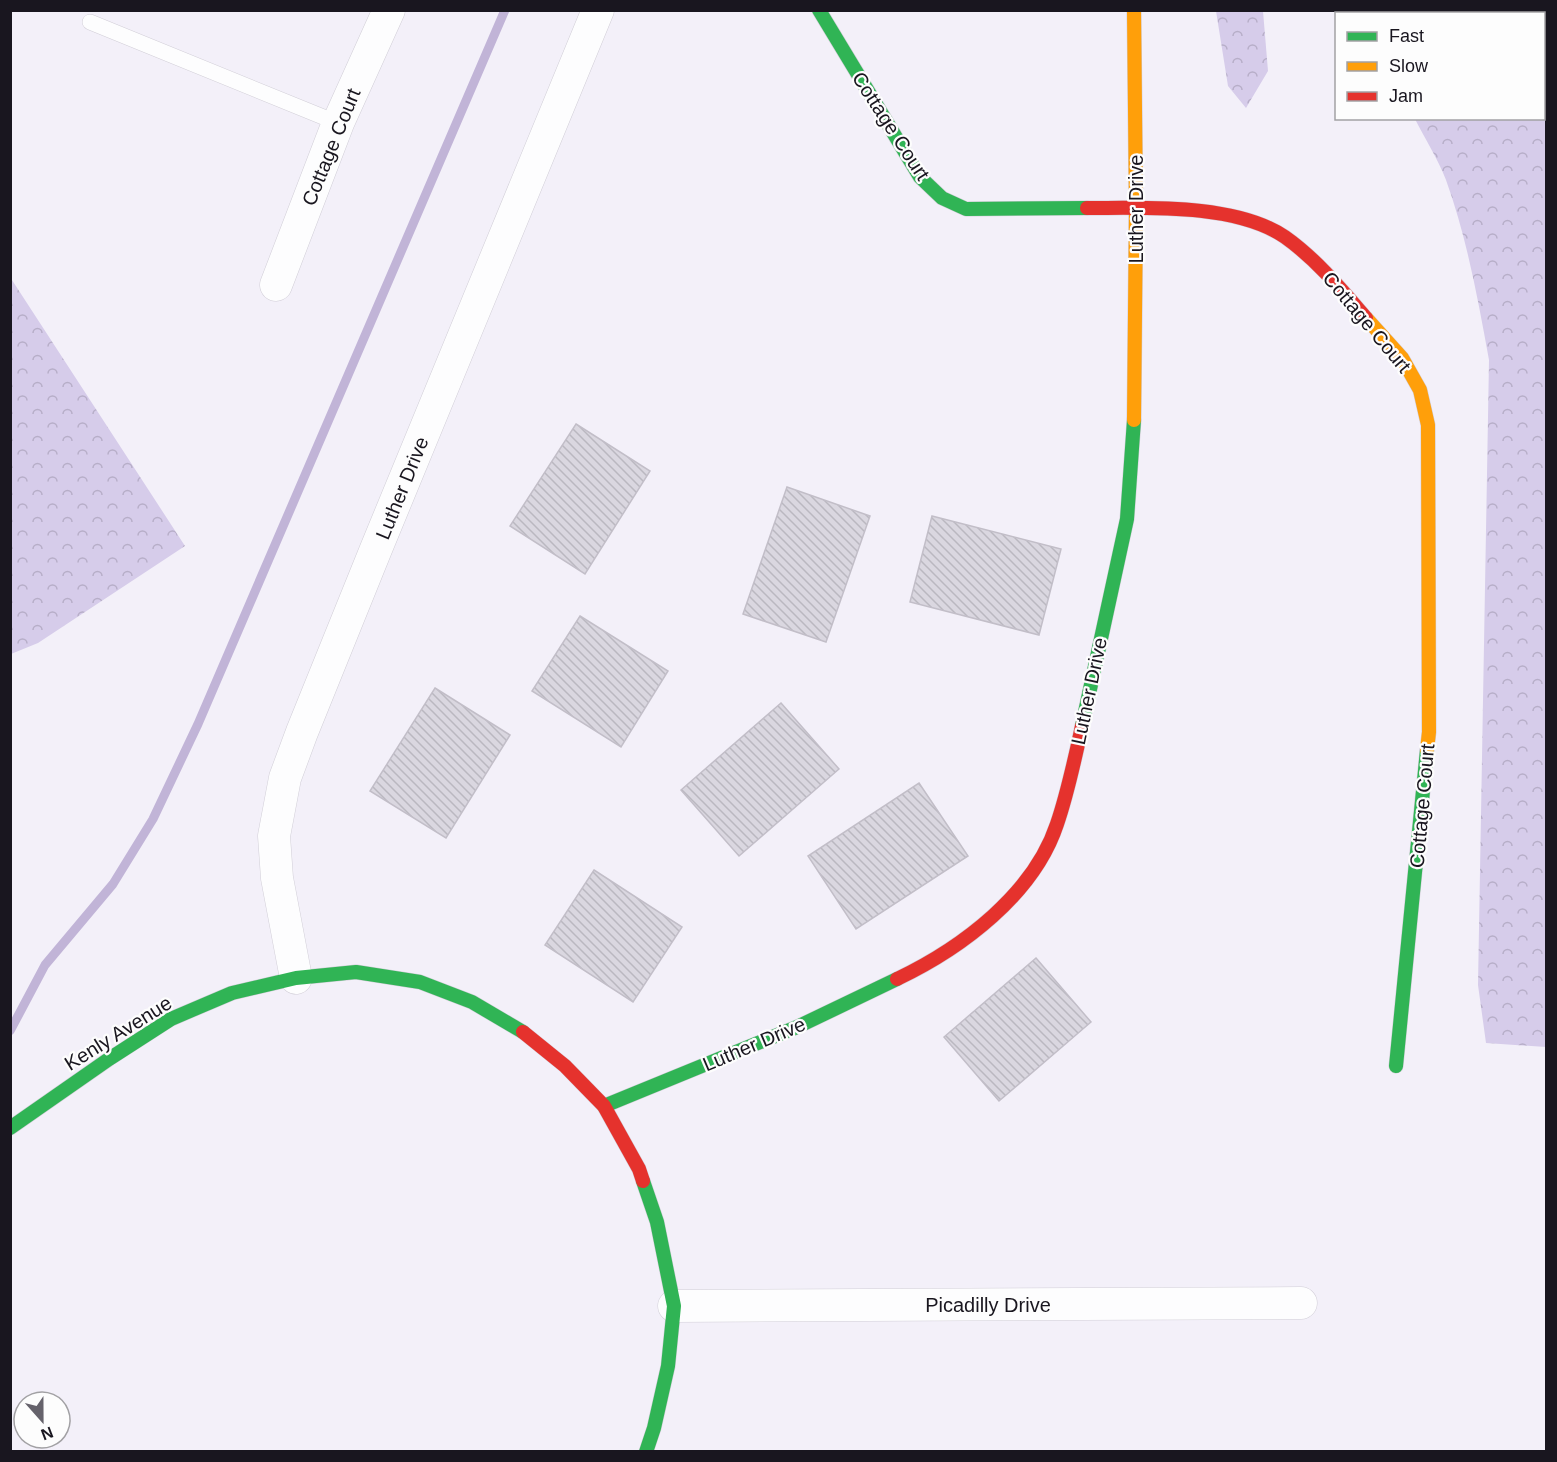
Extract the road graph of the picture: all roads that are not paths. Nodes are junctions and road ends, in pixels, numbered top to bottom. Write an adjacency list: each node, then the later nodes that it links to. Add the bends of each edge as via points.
1 (389, 10): 6 (street, Cottage Court)
2 (598, 10): 9 (street, Luther Drive, via 285,778 274,836 276,878)
3 (819, 10): 7 (street, Cottage Court, via 920,177 942,198 966,209)
4 (1134, 10): 7 (street, Luther Drive)
5 (90, 22): 6 (lane)
6 (338, 123): 8 (street, Cottage Court)
7 (1136, 208): 10 (street, Cottage Court, via 1198,211 1249,220 1283,236 1316,262 1394,349 1420,390 1428,425 1429,732); 11 (street, Luther Drive, via 1134,427 1127,519 1057,825 1037,866 997,914 956,945 907,974 797,1027)
8 (276, 285)
9 (296, 978): 11 (street, Kenly Avenue, via 356,972 420,982 472,1002 516,1026 565,1066); 12 (street, Kenly Avenue, via 232,993 171,1019)
10 (1396, 1066)
11 (604, 1106): 14 (street, Kenly Avenue, via 639,1169 657,1222)
12 (10, 1128)
13 (1301, 1303): 14 (street, Picadilly Drive)
14 (674, 1306): 15 (street, Kenly Avenue, via 668,1366)
15 (646, 1452)

